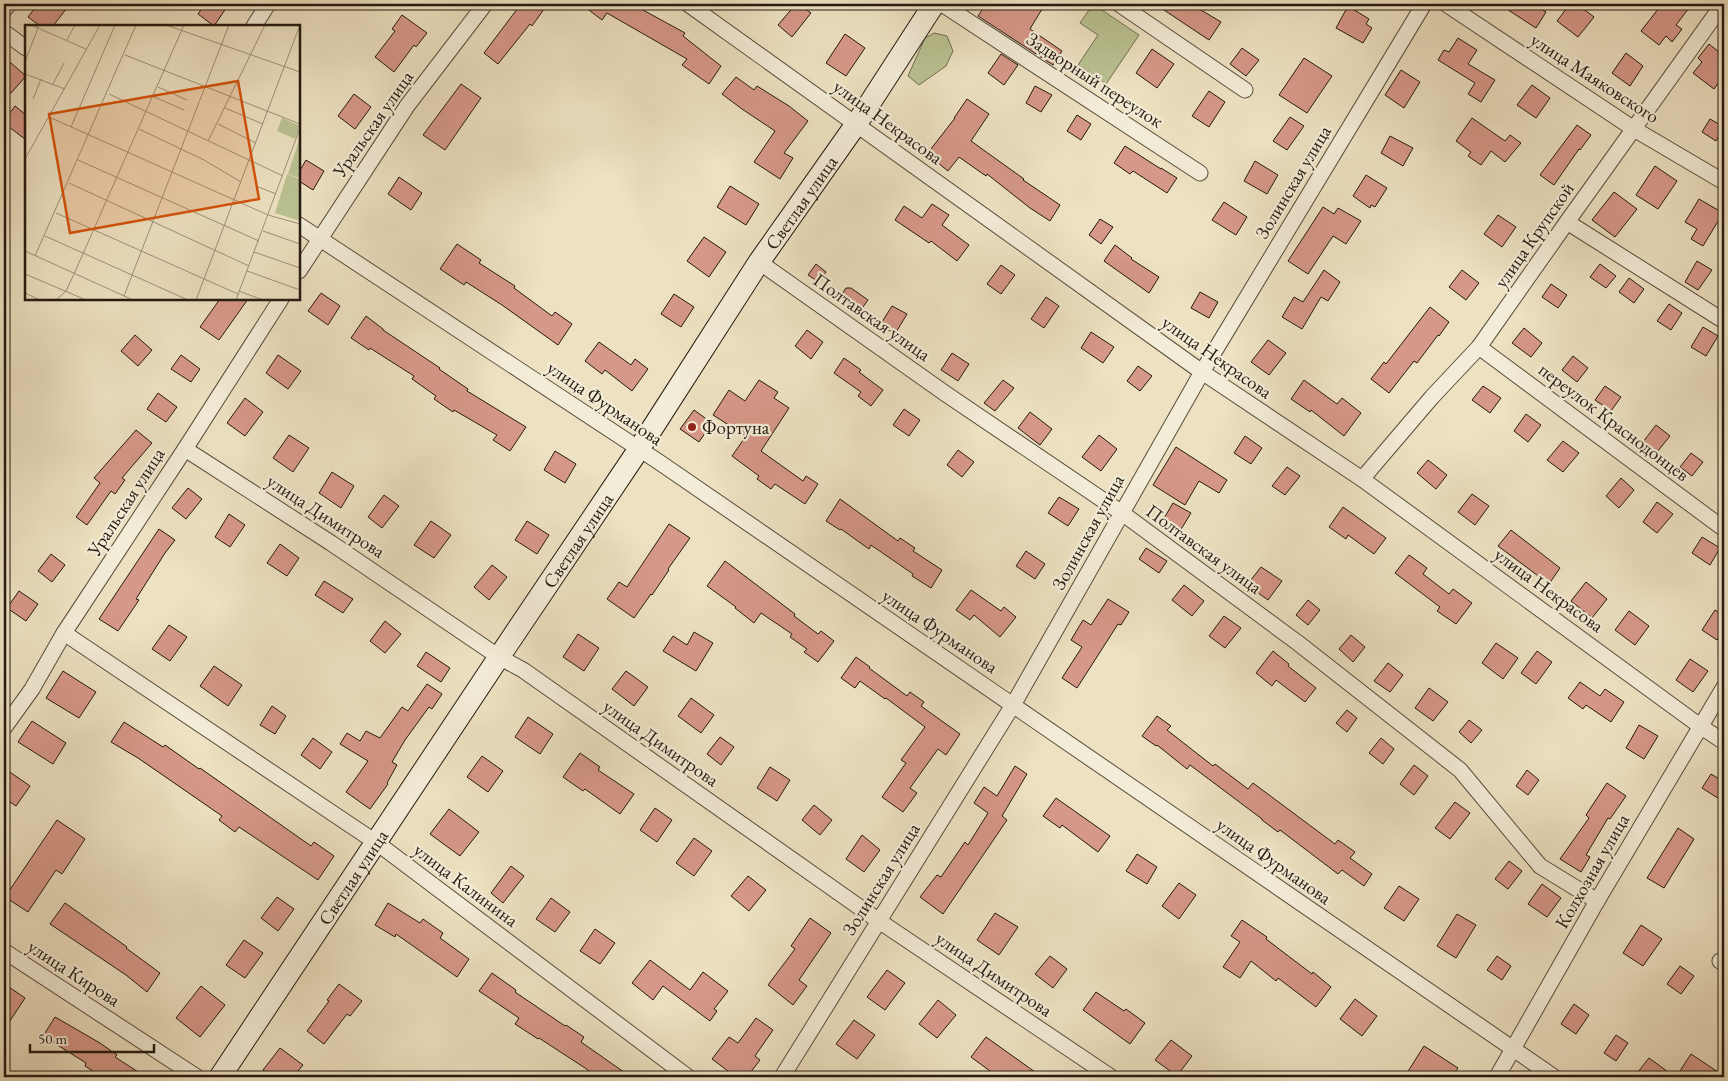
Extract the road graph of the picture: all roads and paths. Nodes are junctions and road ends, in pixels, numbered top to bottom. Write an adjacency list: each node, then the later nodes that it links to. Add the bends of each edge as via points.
1 (9, 4): 11 (street)
2 (268, 4): 12 (street)
3 (485, 4): 22 (street, Уральская улица, via 407,106)
4 (688, 4): 16 (street, улица Некрасова)
5 (934, 4): 16 (main road, Светлая улица)
6 (942, 4): 18 (street, Задворный переулок)
7 (1119, 4): 15 (street)
8 (1424, 4): 28 (street, Золинская улица)
9 (1446, 4): 17 (street, улица Маяковского)
10 (1724, 4): 17 (street, улица Крупской)
11 (4, 10)
12 (255, 25)
13 (4, 32): 14 (street)
14 (25, 47)
15 (1245, 90)
16 (857, 123): 23 (main road, Светлая улица); 28 (street, улица Некрасова)
17 (1634, 129): 19 (street, улица Маяковского); 20 (street, улица Крупской)
18 (1200, 173)
19 (1724, 182)
20 (1567, 222): 26 (street); 27 (street, улица Крупской)
21 (300, 226): 22 (street, улица Фурманова)
22 (320, 238): 24 (street, Уральская улица); 30 (street, улица Фурманова)
23 (759, 262): 30 (main road, Светлая улица); 32 (street, Полтавская улица)
24 (300, 269)
25 (280, 300): 29 (street, Уральская улица)
26 (1724, 321)
27 (1479, 348): 31 (street, улица Крупской); 33 (street, переулок Краснодонцев)
28 (1202, 372): 31 (street, улица Некрасова); 32 (street, Золинская улица)
29 (185, 449): 34 (street, Уральская улица); 35 (street, улица Димитрова, via 331,542)
30 (639, 449): 35 (main road, Светлая улица); 37 (street, улица Фурманова)
31 (1362, 479): 38 (street, улица Некрасова)
32 (1122, 513): 37 (street, Золинская улица); 42 (street, Полтавская улица, via 1298,643 1460,770 1540,866)
33 (1724, 529)
34 (64, 633): 39 (street, Уральская улица, via 32,689); 41 (street, улица Калинина)
35 (499, 657): 41 (main road, Светлая улица); 43 (street, улица Димитрова)
36 (1724, 687): 38 (street, Колхозная улица)
37 (1013, 705): 43 (street, Золинская улица); 45 (street, улица Фурманова)
38 (1700, 726): 40 (street, улица Некрасова); 42 (street, Колхозная улица)
39 (4, 728)
40 (1724, 742)
41 (377, 843): 47 (main road, Светлая улица); 48 (street, улица Калинина)
42 (1597, 901): 45 (street, Колхозная улица)
43 (879, 921): 49 (street, Золинская улица); 50 (street, улица Димитрова)
44 (4, 951): 46 (street, улица Кирова)
45 (1514, 1050): 51 (street, Колхозная улица); 52 (street, улица Фурманова)
46 (197, 1077)
47 (220, 1077)
48 (688, 1077)
49 (782, 1077)
50 (1111, 1077)
51 (1497, 1077)
52 (1554, 1077)

